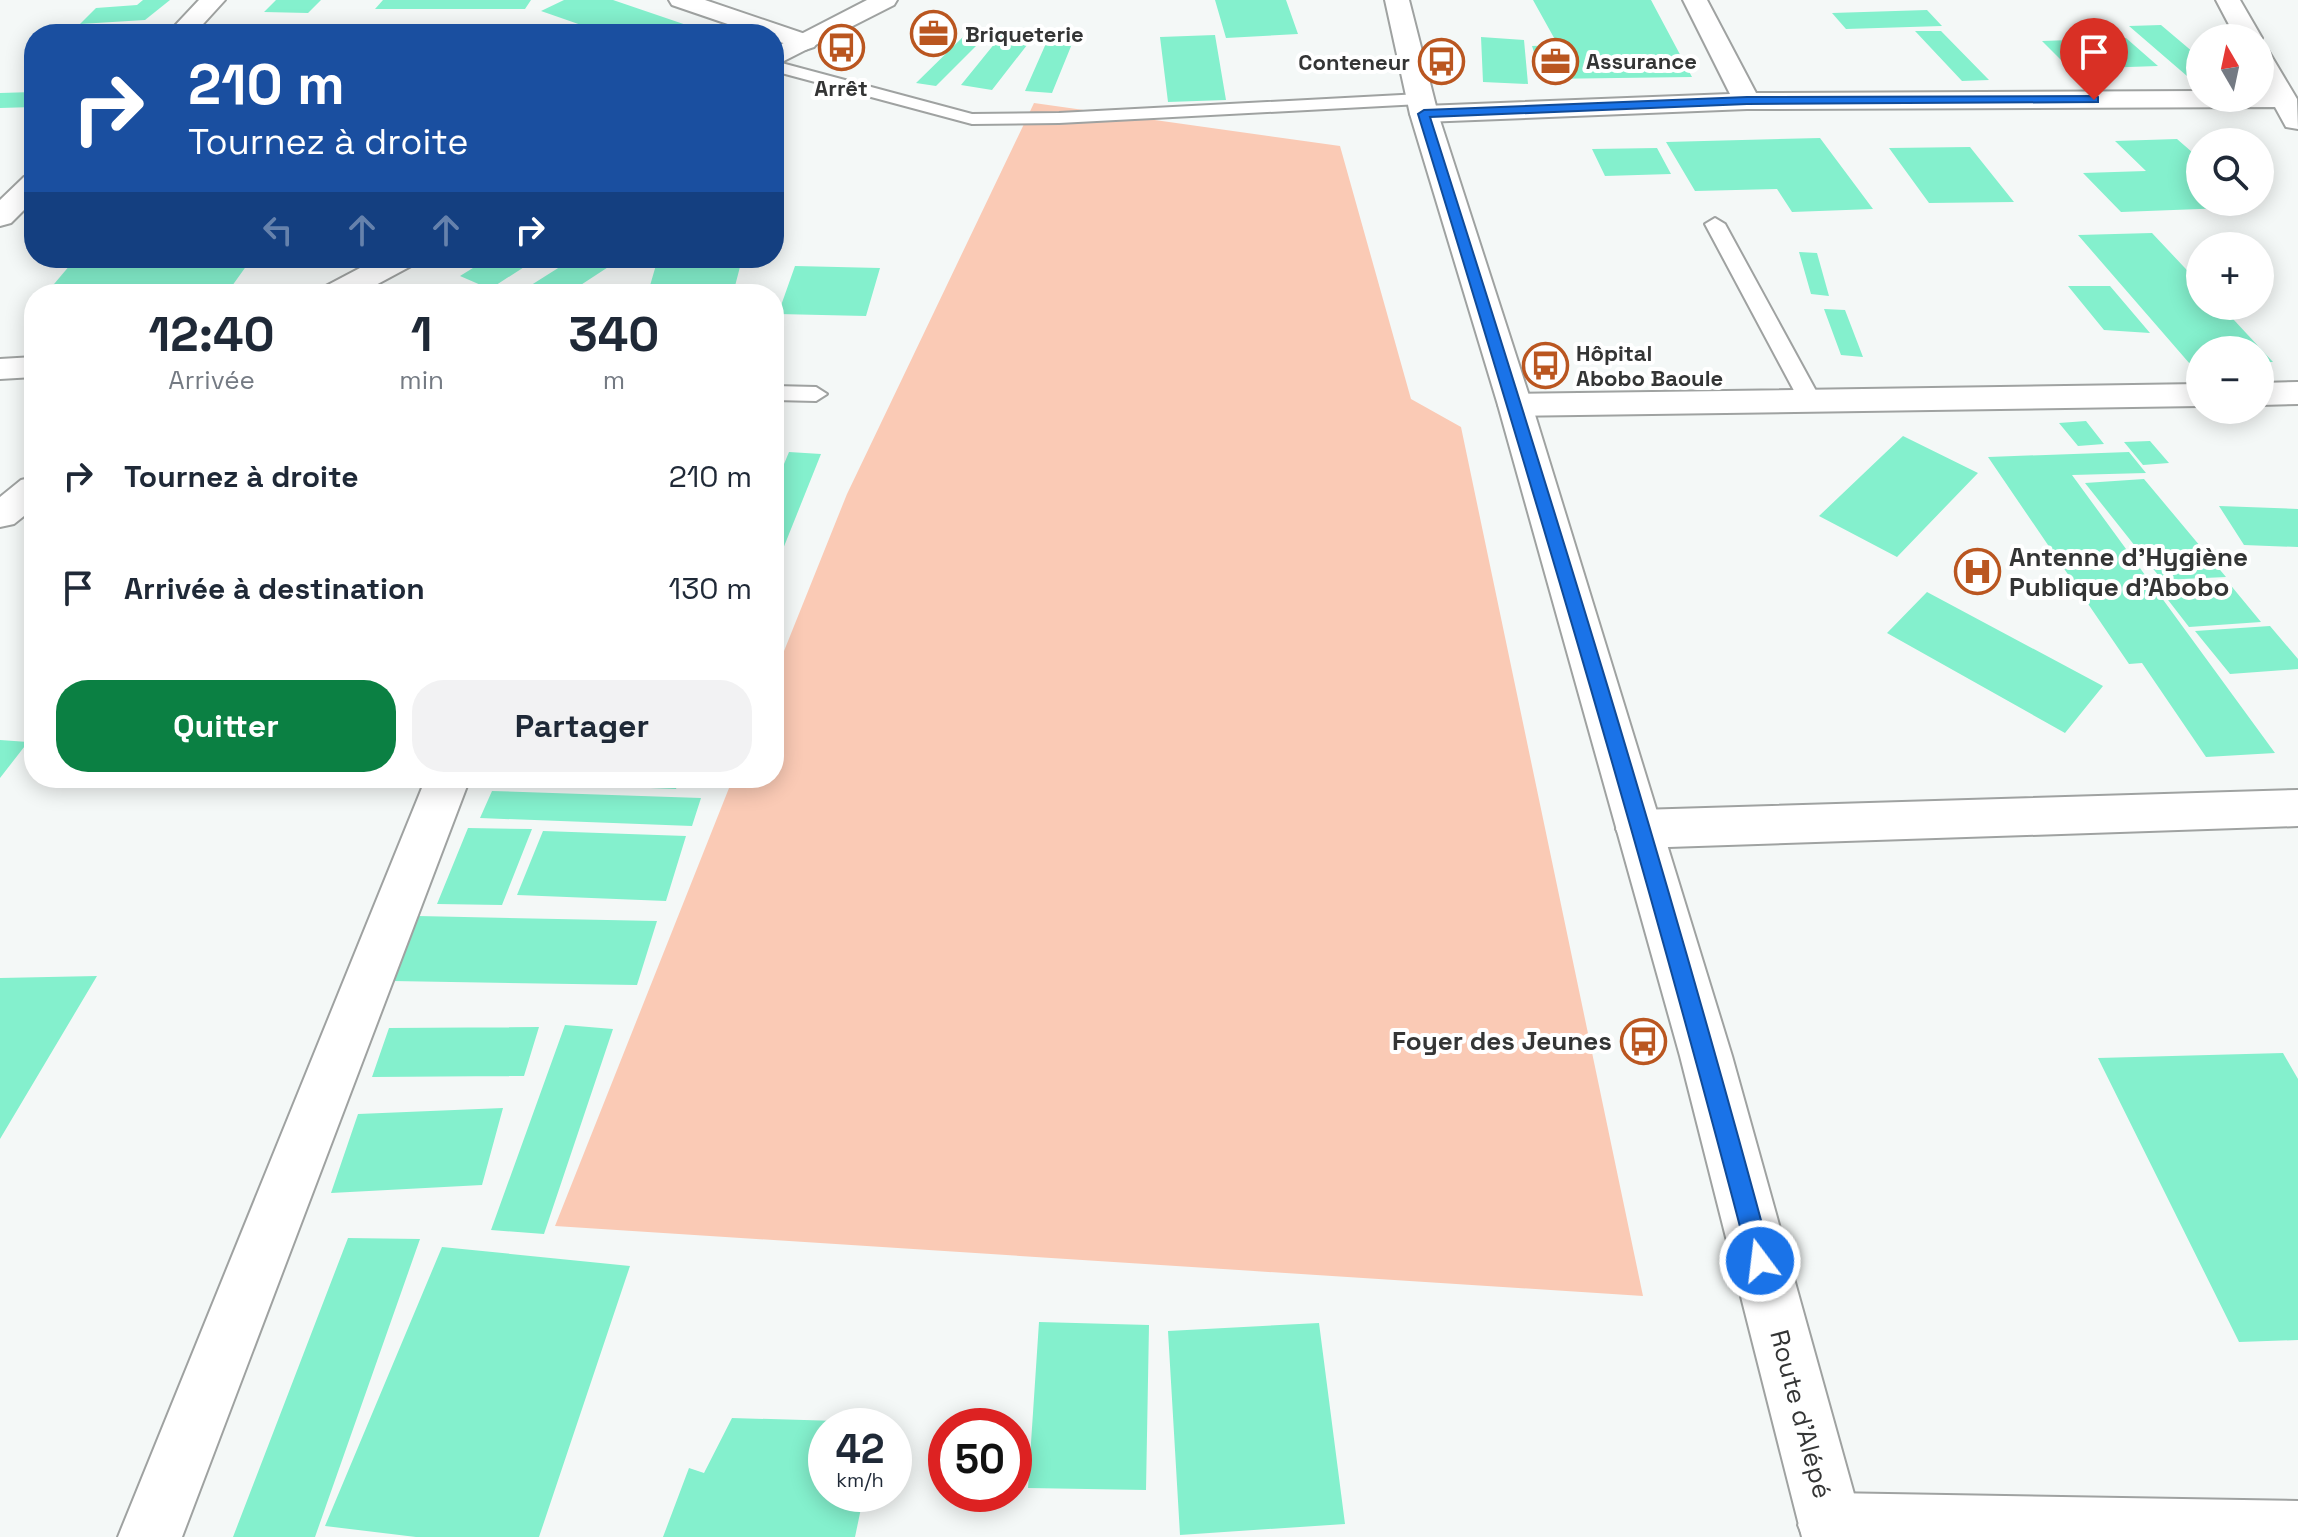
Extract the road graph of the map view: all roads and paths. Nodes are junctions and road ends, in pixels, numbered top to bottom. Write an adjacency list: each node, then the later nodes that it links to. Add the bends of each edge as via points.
1 (213, 0): 7 (street)
2 (681, 0): 8 (street)
3 (885, 0): 11 (street)
4 (1397, 0): 17 (street, Route d'Alépé)
5 (1695, 0): 16 (street)
6 (2228, 0): 9 (street)
7 (190, 24)
8 (752, 24)
9 (2241, 24)
10 (784, 35): 11 (street)
11 (805, 42): 12 (street)
12 (784, 53)
13 (784, 69): 17 (lane, via 972,119)
14 (2274, 82): 15 (street)
15 (2284, 99): 16 (street); 18 (street)
16 (1747, 101): 17 (street)
17 (1422, 106): 32 (street, Route d'Alépé)
18 (2298, 125)
19 (24, 193): 20 (street)
20 (0, 217)
21 (1715, 224): 31 (lane)
22 (383, 268): 23 (street)
23 (354, 284)
24 (24, 368): 25 (street)
25 (0, 369)
26 (784, 393): 28 (lane)
27 (2298, 393): 29 (street)
28 (816, 394)
29 (2274, 394)
30 (2186, 395): 31 (street)
31 (1810, 400): 32 (street)
32 (1515, 405): 37 (street, Route d'Alépé)
33 (24, 497): 34 (street)
34 (0, 515)
35 (444, 788): 40 (street)
36 (2298, 808): 37 (street)
37 (1639, 829): 38 (street, Route d'Alépé, via 1706,1056)
38 (1832, 1531): 39 (street)
39 (2298, 1533)
40 (150, 1537)

